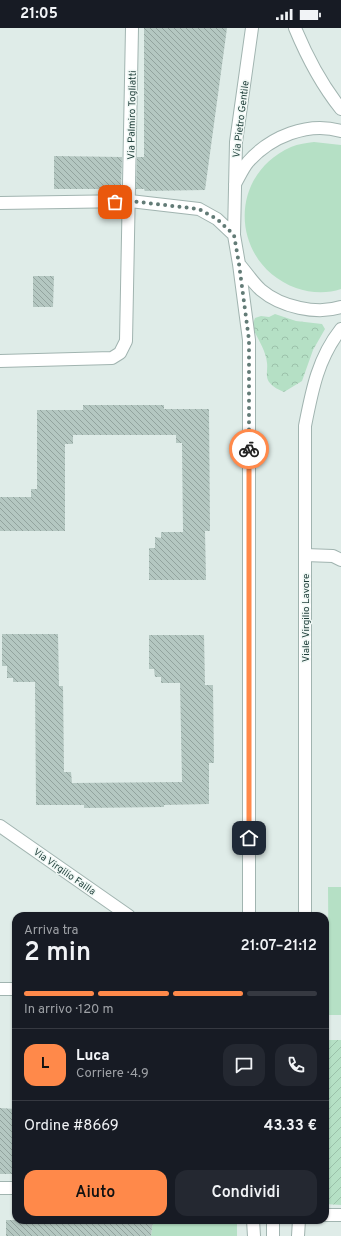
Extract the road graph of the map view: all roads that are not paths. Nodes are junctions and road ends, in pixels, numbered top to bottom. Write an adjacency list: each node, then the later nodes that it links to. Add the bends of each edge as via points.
1 (132, 28): 7 (street, Via Palmiro Togliatti)
2 (252, 28): 6 (street, Via Pietro Gentile, via 236,142)
3 (295, 28): 4 (street, via 305,53 326,90)
4 (341, 109)
5 (341, 131): 6 (street, via 310,129 286,134 264,146 247,163)
6 (235, 184): 9 (street, Via Pietro Gentile)
7 (130, 201): 8 (street); 9 (street, via 199,209 217,219); 13 (street, Via Palmiro Togliatti, via 126,341 120,353 112,358)
8 (0, 203)
9 (234, 235): 10 (street)
10 (239, 264): 11 (street, via 262,291 293,308 328,311); 18 (street, via 249,340)
11 (341, 307)
12 (341, 329): 14 (street, Viale Virgilio Lavore, via 331,341 314,381 305,426)
13 (0, 361)
14 (305, 555): 15 (street, via 333,556); 19 (street, Viale Virgilio Lavore)
15 (341, 560)
16 (0, 826): 17 (street, Via Virgilio Failla)
17 (123, 912)
18 (249, 912)
19 (305, 912)
20 (12, 989): 21 (street)
21 (0, 990)
22 (0, 1188): 23 (street)
23 (12, 1188)
24 (329, 1215): 25 (street)
25 (341, 1215)
26 (253, 1224): 29 (street)
27 (273, 1224): 30 (street)
28 (299, 1224): 31 (street)
29 (254, 1236)
30 (274, 1236)
31 (298, 1236)

